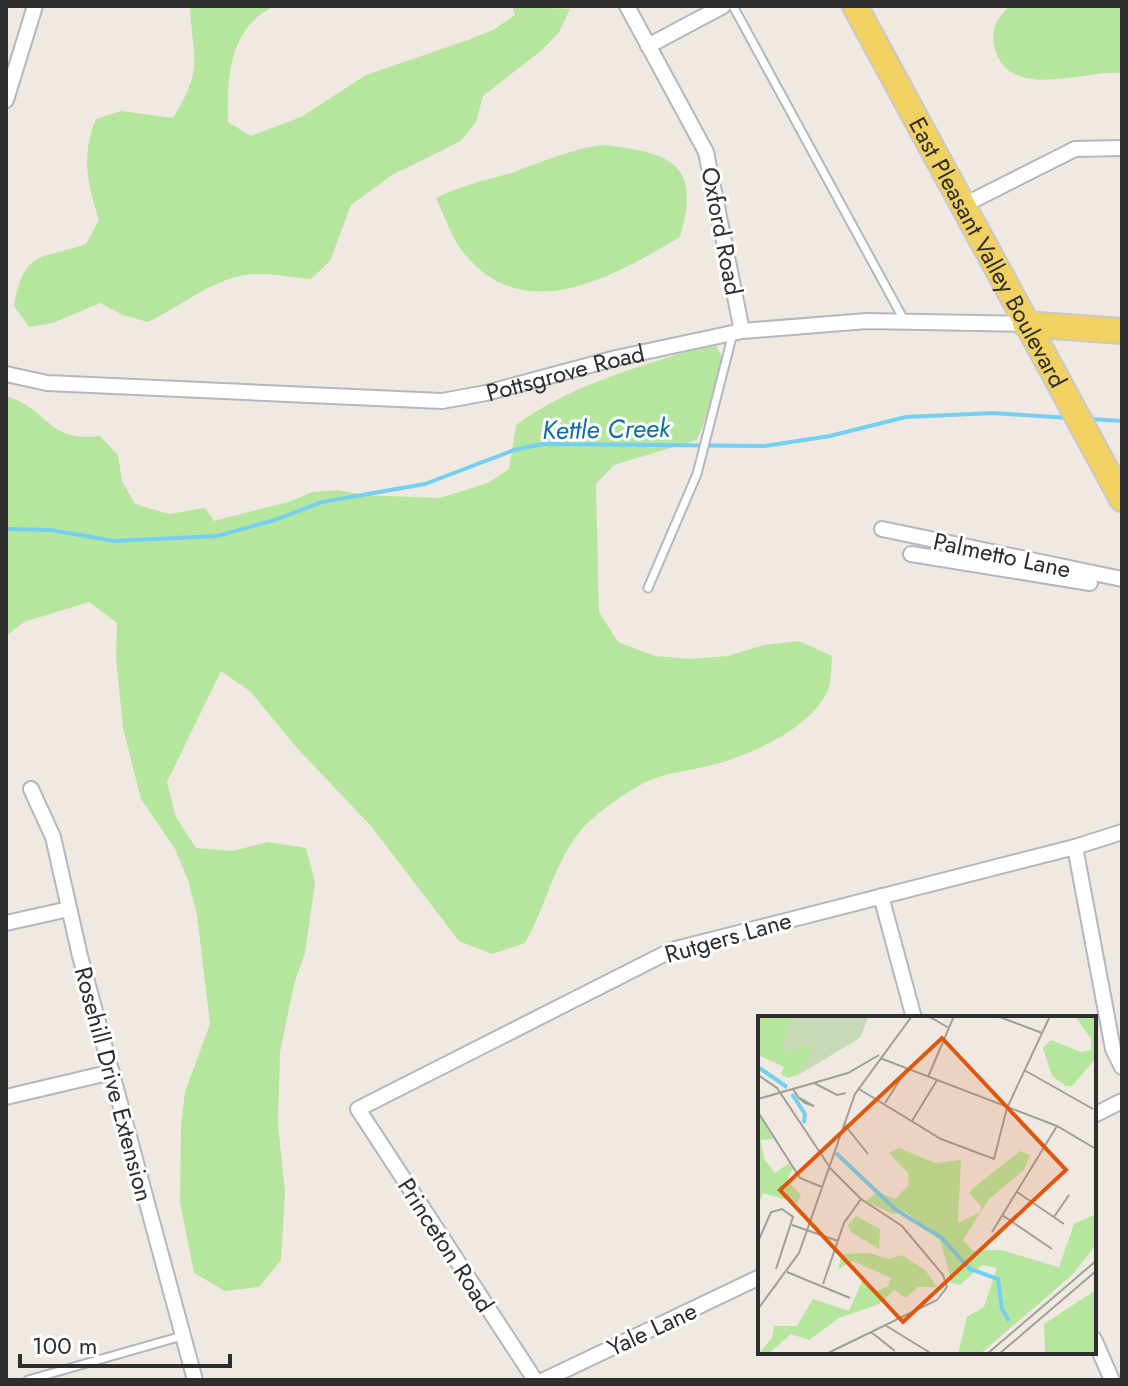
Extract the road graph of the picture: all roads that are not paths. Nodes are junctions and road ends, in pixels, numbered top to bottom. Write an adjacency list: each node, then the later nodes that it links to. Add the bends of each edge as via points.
1 (35, 6): 7 (street)
2 (627, 6): 6 (street, Oxford Road)
3 (723, 6): 6 (street)
4 (733, 6): 10 (lane)
5 (855, 6): 9 (main road, East Pleasant Valley Boulevard)
6 (648, 46): 13 (street, Oxford Road, via 706,152)
7 (6, 100)
8 (1122, 148): 9 (street, via 1075,149)
9 (962, 206): 11 (main road, East Pleasant Valley Boulevard)
10 (904, 321): 11 (street, Pottsgrove Road); 13 (street, Pottsgrove Road, via 838,321)
11 (1025, 324): 12 (main road, Pottsgrove Road); 15 (main road, East Pleasant Valley Boulevard)
12 (1122, 331)
13 (737, 332): 14 (street, Pottsgrove Road, via 442,401 47,383); 19 (lane, Oxford Road, via 701,457)
14 (6, 374)
15 (1122, 499)
16 (882, 529): 18 (street, Palmetto Lane)
17 (911, 554): 18 (street, via 1097,584)
18 (1122, 579)
19 (648, 588)
20 (31, 789): 24 (street, Rosehill Drive Extension, via 53,837)
21 (1122, 832): 22 (street, Rutgers Lane)
22 (1075, 847): 23 (street, Rutgers Lane); 27 (street, via 1113,1049)
23 (881, 896): 26 (street); 31 (street, Rutgers Lane, via 672,950)
24 (69, 909): 25 (street); 28 (street, Rosehill Drive Extension)
25 (6, 923)
26 (913, 1016)
27 (1122, 1067)
28 (112, 1072): 29 (street); 34 (street, Rosehill Drive Extension)
29 (6, 1097)
30 (1122, 1101): 32 (street)
31 (358, 1109): 38 (street, Princeton Road)
32 (1096, 1114)
33 (758, 1278): 39 (street, Yale Lane)
34 (182, 1336): 36 (lane); 37 (street, Rosehill Drive Extension)
35 (1096, 1344): 40 (street)
36 (28, 1380)
37 (195, 1380)
38 (535, 1380)
39 (544, 1380)
40 (1112, 1380)

